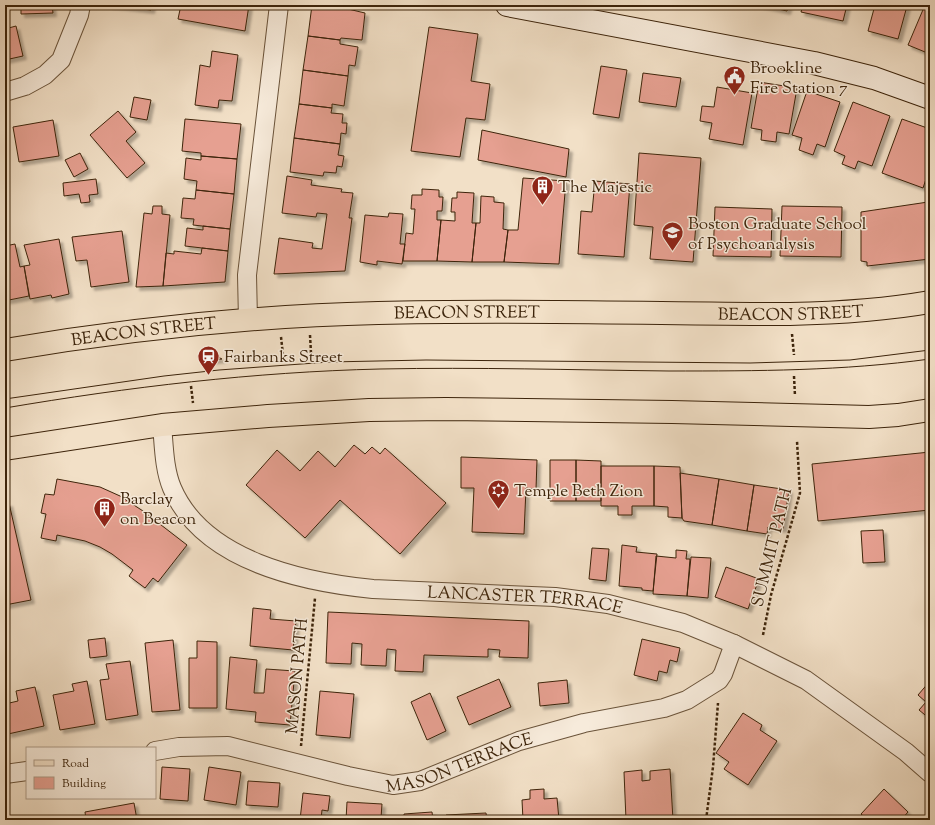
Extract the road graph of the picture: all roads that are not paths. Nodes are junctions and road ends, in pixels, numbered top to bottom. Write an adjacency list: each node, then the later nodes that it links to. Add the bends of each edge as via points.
1 (81, 5): 4 (street, via 61,60 45,75 25,86)
2 (279, 5): 9 (street, via 247,276)
3 (507, 5): 5 (main road, via 814,62 874,78)
4 (5, 92)
5 (930, 98)
6 (930, 302): 7 (main road, BEACON STREET)
7 (908, 306): 8 (main road); 9 (main road, BEACON STREET, via 790,314 412,312)
8 (930, 316)
9 (248, 320): 10 (main road, BEACON STREET, via 126,332)
10 (5, 350)
11 (925, 409): 12 (main road, via 885,416 860,417 672,412 369,410)
12 (162, 425): 13 (main road); 14 (street, LANCASTER TERRACE, via 167,471 181,505 201,528 218,542 249,560 297,575 354,587 555,597 608,604 683,623)
13 (5, 449)
14 (734, 644): 15 (street, MASON TERRACE, via 723,674 718,680 687,700 664,708 584,723 519,741 420,780 393,785 228,746); 17 (street, LANCASTER TERRACE, via 806,680 901,748)
15 (156, 750)
16 (26, 771): 18 (street)
17 (930, 773)
18 (5, 774)

